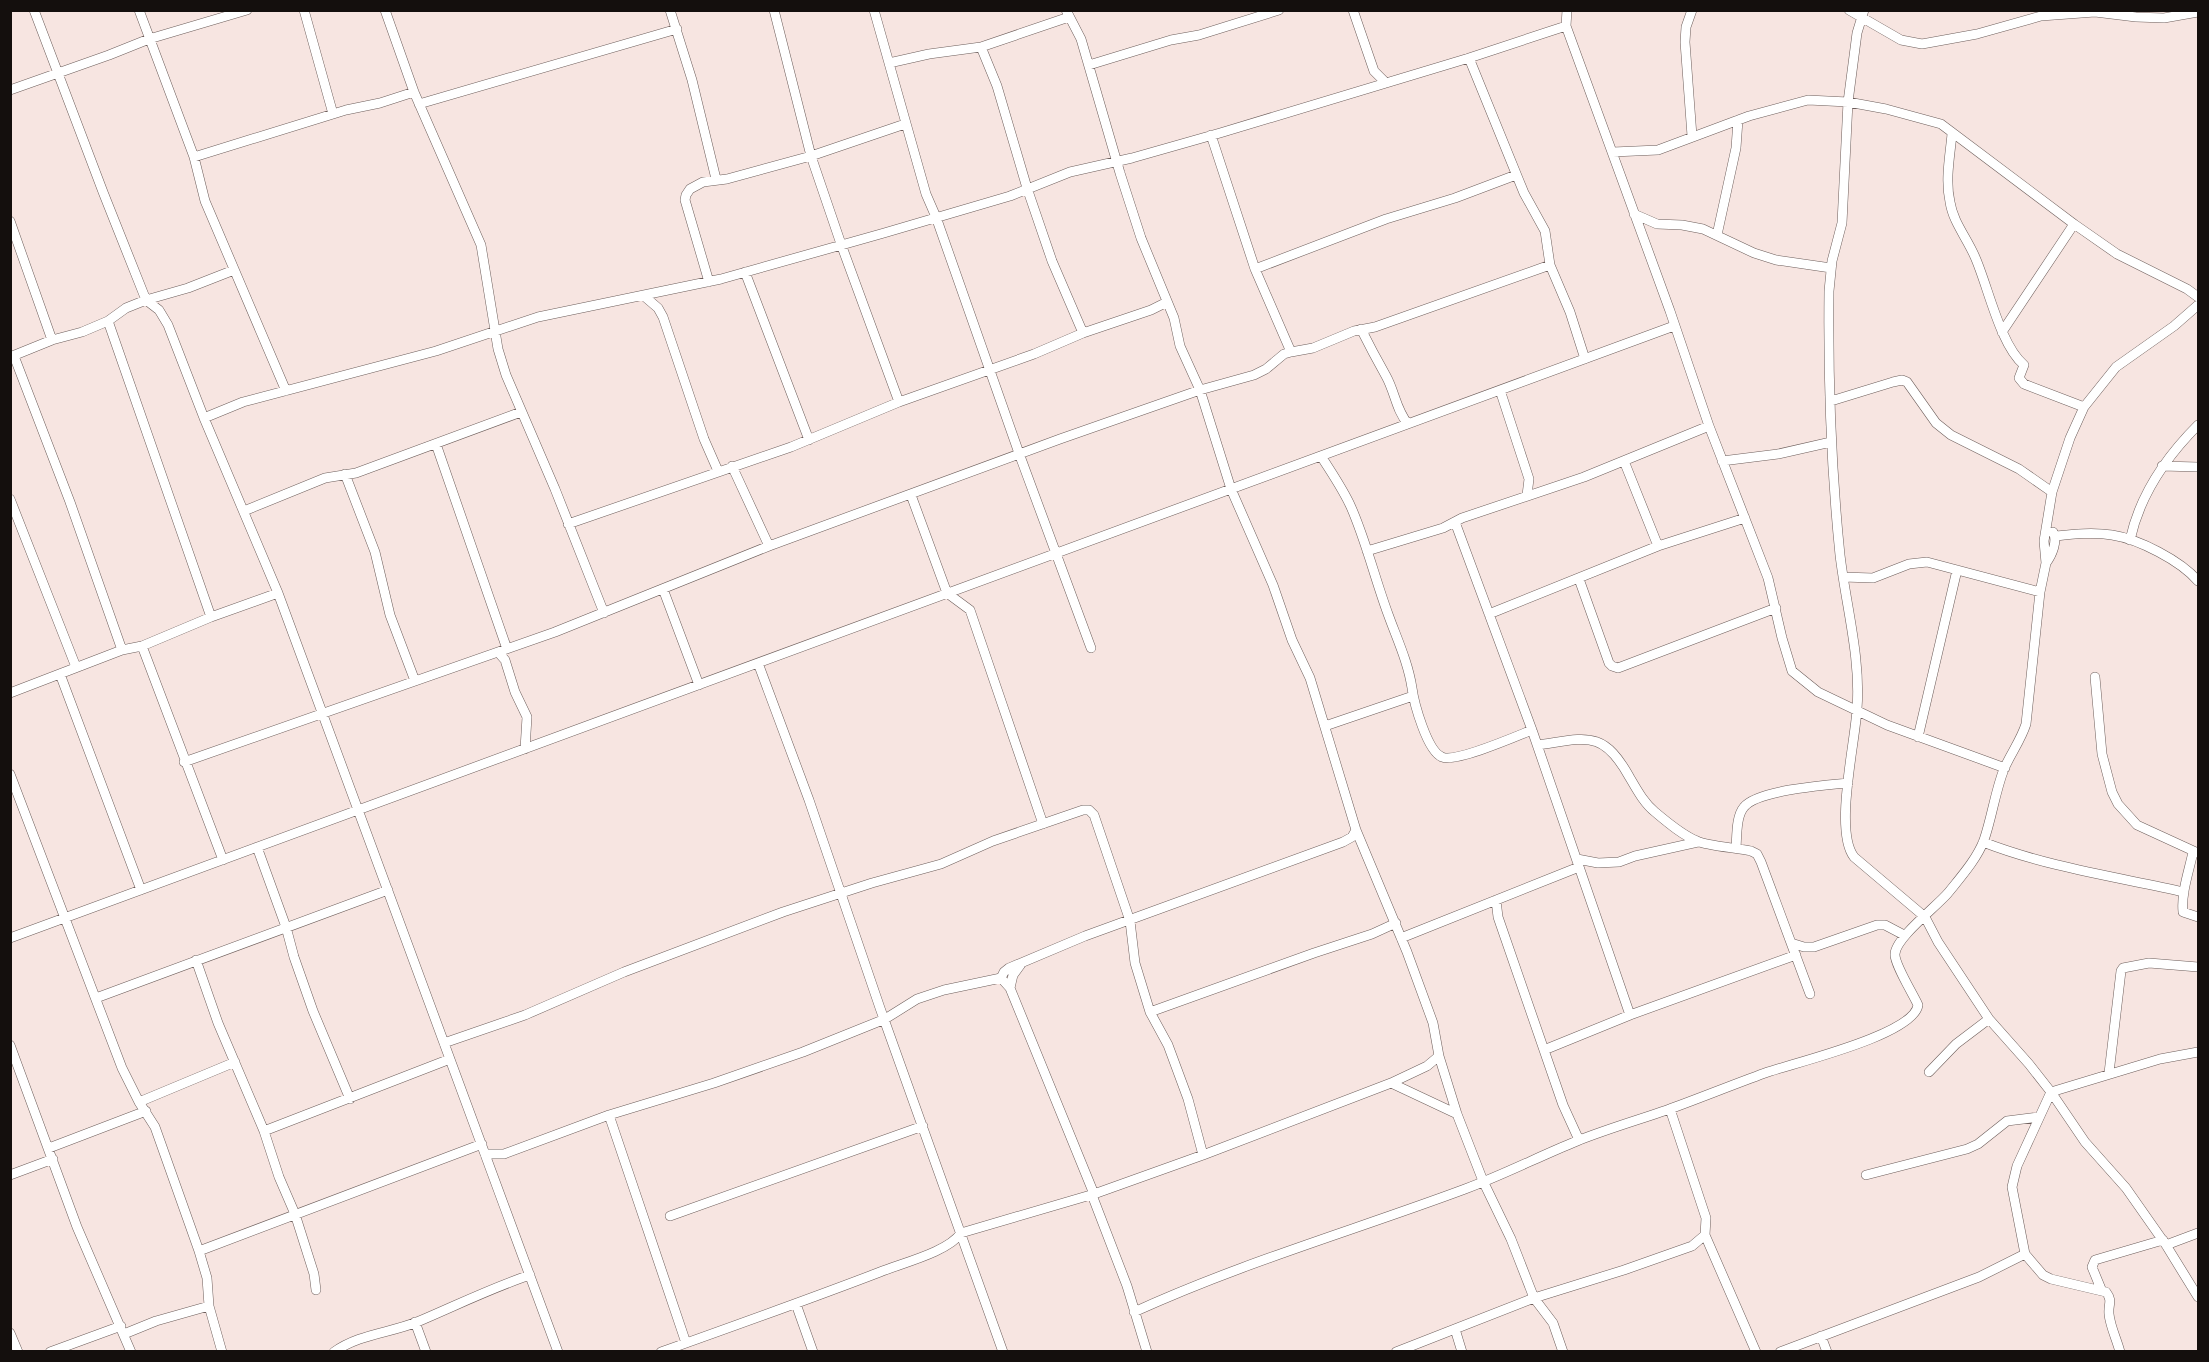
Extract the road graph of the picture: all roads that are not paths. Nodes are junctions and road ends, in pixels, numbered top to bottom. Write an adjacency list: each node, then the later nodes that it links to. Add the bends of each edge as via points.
1 (34, 10): 27 (street)
2 (139, 10): 21 (street)
3 (304, 10): 34 (street)
4 (385, 10): 31 (street)
5 (670, 10): 20 (street)
6 (774, 10): 41 (street)
7 (874, 10): 24 (street)
8 (1279, 10): 25 (street)
9 (1353, 10): 26 (street)
10 (1568, 10): 19 (street)
11 (1692, 10): 39 (street, via 1685,42)
12 (1849, 10): 18 (street)
13 (242, 11): 21 (street)
14 (2183, 12): 15 (street); 16 (street, via 2164,18 2095,12)
15 (2199, 12)
16 (2040, 13): 18 (street, via 1971,36 1922,44 1901,40)
17 (1068, 14): 22 (street); 25 (street)
18 (1862, 14): 32 (street)
19 (1566, 26): 23 (street); 40 (street)
20 (677, 29): 33 (street); 45 (street)
21 (149, 39): 27 (street); 42 (street)
22 (981, 47): 24 (street); 46 (street, via 997,86)
23 (1469, 58): 28 (street); 44 (street)
24 (889, 63): 36 (street)
25 (1089, 65): 43 (street)
26 (1374, 71): 28 (street); 29 (street)
27 (58, 73): 30 (street); 64 (street)
28 (1386, 82): 29 (street)
29 (1370, 87): 38 (street)
30 (10, 90)
31 (414, 92): 33 (street); 34 (street)
32 (1848, 102): 35 (street, via 1808,100); 37 (street, via 1941,124); 56 (street, via 1842,224)
33 (419, 104): 71 (street, via 481,245)
34 (333, 114): 42 (street)
35 (1738, 120): 39 (street); 52 (street, via 1736,148)
36 (906, 124): 41 (street); 48 (street)
37 (1952, 134): 51 (street); 72 (street, via 1950,205 1975,256)
38 (1211, 135): 43 (street); 57 (street)
39 (1692, 136): 40 (street, via 1658,150)
40 (1613, 152): 47 (street)
41 (811, 156): 45 (street, via 727,180); 54 (street)
42 (194, 157): 58 (street, via 205,201)
43 (1118, 162): 46 (street, via 1070,172); 65 (street, via 1141,238)
44 (1516, 175): 55 (street, via 1545,231); 57 (street)
45 (716, 179): 60 (street, via 695,185 685,200)
46 (1027, 188): 48 (street); 73 (street)
47 (1634, 214): 50 (street); 53 (street)
48 (936, 217): 54 (street); 78 (street)
49 (10, 221): 74 (street)
50 (1657, 224): 52 (street, via 1682,225); 53 (street)
51 (2074, 224): 63 (street, via 2128,260); 72 (street)
52 (1717, 235): 56 (street, via 1776,260)
53 (1643, 242): 69 (street)
54 (841, 244): 59 (street); 83 (street)
55 (1550, 265): 70 (street); 77 (street)
56 (1831, 268): 82 (street)
57 (1255, 269): 75 (street)
58 (234, 270): 64 (street); 81 (street)
59 (745, 272): 60 (street); 92 (street)
60 (709, 282): 61 (street)
61 (663, 292): 62 (street); 67 (street)
62 (644, 296): 67 (street); 71 (street, via 538,317)
63 (2199, 297)
64 (146, 300): 68 (street); 87 (street, via 159,310 168,325)
65 (1167, 302): 73 (street); 79 (street, via 1180,346)
66 (2199, 305): 84 (street, via 2116,367)
67 (658, 308): 102 (street)
68 (108, 321): 74 (street); 134 (street)
69 (1674, 326): 77 (street); 90 (street)
70 (1362, 329): 75 (street); 86 (street, via 1387,377)
71 (495, 331): 81 (street); 85 (street)
72 (2002, 332): 84 (street, via 2024,365 2019,378 2024,384)
73 (1083, 333): 78 (street)
74 (52, 340): 76 (street)
75 (1290, 352): 79 (street, via 1254,375)
76 (12, 356): 137 (street, via 70,502)
77 (1585, 358): 80 (street)
78 (990, 370): 83 (street); 95 (street)
79 (1200, 390): 95 (street); 105 (street)
80 (1500, 390): 88 (street); 104 (street)
81 (286, 391): 87 (street, via 243,402)
82 (1831, 401): 93 (street); 107 (street, via 1893,382 1907,382 1943,429 2019,469)
83 (900, 402): 92 (street)
84 (2084, 407): 107 (street)
85 (521, 412): 94 (street); 115 (street)
86 (1401, 416): 88 (street); 91 (street)
87 (204, 418): 111 (street)
88 (1408, 424): 91 (street)
89 (2199, 425): 100 (street)
90 (1709, 426): 97 (street); 98 (street)
91 (1395, 428): 96 (street)
92 (809, 440): 99 (street)
93 (1831, 442): 98 (street); 124 (street)
94 (436, 444): 103 (street); 138 (street)
95 (1020, 456): 108 (street); 121 (street)
96 (1321, 456): 105 (street); 120 (street, via 1347,499)
97 (1624, 461): 106 (street); 119 (street)
98 (1722, 461): 112 (street)
99 (732, 465): 102 (street); 118 (street)
100 (2162, 466): 101 (street); 117 (street, via 2140,509)
101 (2199, 468)
102 (718, 471): 115 (street)
103 (345, 474): 111 (street, via 325,478); 143 (street, via 375,552 390,615)
104 (1529, 479): 106 (street); 109 (street)
105 (1231, 489): 121 (street); 149 (street, via 1310,678)
106 (1544, 490): 109 (street)
107 (2052, 492): 114 (street)
108 (911, 495): 118 (street); 130 (street)
109 (1527, 495): 113 (street)
110 (10, 500): 140 (street)
111 (244, 511): 129 (street)
112 (1745, 518): 119 (street); 131 (street)
113 (1455, 522): 120 (street); 133 (street)
114 (2048, 522): 116 (street); 122 (street, via 2044,542)
115 (568, 524): 132 (street)
116 (2056, 536): 117 (street, via 2088,533); 122 (street)
117 (2130, 540): 126 (street, via 2183,567)
118 (769, 546): 127 (street)
119 (1659, 546): 125 (street)
120 (1367, 551): 146 (street, via 1409,668)
121 (1058, 553): 130 (street); 136 (street)
122 (2046, 563): 128 (street)
123 (1957, 570): 124 (street, via 1918,562 1873,578); 128 (street); 151 (street)
124 (1843, 577): 147 (street, via 1858,678)
125 (1579, 579): 131 (street, via 1610,663 1618,668); 133 (street)
126 (2199, 581)
127 (663, 589): 132 (street); 144 (street)
128 (2040, 592): 155 (street, via 2026,724)
129 (278, 593): 134 (street); 148 (street)
130 (947, 593): 139 (street); 159 (street, via 970,610)
131 (1776, 608): 147 (street, via 1792,671 1818,692)
132 (603, 613): 138 (street)
133 (1489, 614): 150 (street)
134 (211, 617): 135 (street)
135 (142, 646): 137 (street); 154 (street)
136 (1091, 648)
137 (122, 650): 140 (street)
138 (503, 651): 143 (street); 153 (street, via 527,717)
139 (758, 663): 144 (street); 171 (street)
140 (76, 667): 141 (street)
141 (60, 674): 145 (street); 168 (street)
142 (2095, 677): 165 (street, via 2102,754 2118,804 2137,825)
143 (415, 681): 148 (street)
144 (699, 685): 153 (street)
145 (10, 693)
146 (1413, 696): 149 (street); 150 (street, via 1424,732 1444,759)
147 (1857, 711): 151 (street); 157 (street)
148 (323, 712): 154 (street); 158 (street)
149 (1325, 726): 160 (street)
150 (1532, 730): 152 (street)
151 (1918, 737): 155 (street)
152 (1538, 745): 161 (street, via 1591,740 1606,746 1616,754 1653,810); 167 (street)
153 (525, 749): 158 (street)
154 (184, 762): 166 (street)
155 (2005, 768): 162 (street)
156 (10, 774): 175 (street)
157 (1848, 783): 164 (street, via 1802,787 1745,805 1740,813); 174 (street, via 1848,850)
158 (358, 810): 163 (street); 169 (street)
159 (1043, 824): 171 (street, via 993,840 941,864); 176 (street, via 1083,810 1094,814)
160 (1356, 830): 176 (street, via 1343,842); 177 (street)
161 (1698, 842): 164 (street); 167 (street, via 1619,862)
162 (1983, 842): 170 (street, via 2053,863); 174 (street, via 1960,878)
163 (257, 848): 166 (street); 178 (street)
164 (1736, 848): 182 (street, via 1757,854)
165 (2196, 853): 170 (street)
166 (223, 860): 168 (street)
167 (1578, 863): 172 (street); 192 (street)
168 (141, 890): 175 (street)
169 (387, 890): 178 (street); 195 (street)
170 (2184, 892): 173 (street, via 2183,912)
171 (840, 894): 193 (street); 195 (street, via 665,956 525,1015)
172 (1496, 900): 181 (street); 197 (street, via 1498,917)
173 (2199, 916)
174 (1926, 917): 179 (street); 194 (street)
175 (65, 918): 180 (street); 190 (street)
176 (1130, 921): 185 (street); 191 (street, via 1135,963)
177 (1396, 923): 181 (street); 191 (street)
178 (286, 927): 184 (street); 206 (street, via 313,1011)
179 (1904, 935): 182 (street, via 1877,926 1814,947); 208 (street, via 1895,956 1918,1005 1912,1017 1832,1054 1768,1072)
180 (10, 938)
181 (1401, 938): 199 (street, via 1433,1023)
182 (1791, 943): 183 (street)
183 (1796, 955): 189 (street); 192 (street)
184 (196, 960): 190 (street); 201 (street)
185 (1021, 964): 187 (street, via 1009,968); 188 (street, via 1012,975)
186 (2199, 967): 203 (street, via 2150,963 2123,968)
187 (1001, 978): 188 (street); 193 (street, via 917,999)
188 (1010, 988): 226 (street)
189 (1810, 994)
190 (96, 998): 207 (street)
191 (1150, 1012): 220 (street, via 1168,1045)
192 (1630, 1015): 197 (street)
193 (885, 1019): 210 (street, via 714,1083); 213 (street)
194 (1989, 1019): 202 (street, via 1956,1044); 205 (street)
195 (444, 1043): 200 (street)
196 (10, 1045): 217 (street)
197 (1544, 1050): 215 (street)
198 (2199, 1052): 203 (street)
199 (1439, 1056): 204 (street); 211 (street)
200 (450, 1059): 206 (street); 216 (street)
201 (235, 1062): 207 (street); 214 (street)
202 (1929, 1072)
203 (2109, 1073): 205 (street)
204 (1391, 1083): 211 (street); 220 (street)
205 (2051, 1092): 212 (street); 232 (street)
206 (350, 1099): 214 (street)
207 (139, 1102): 209 (street)
208 (1670, 1109): 215 (street); 231 (street, via 1706,1218)
209 (146, 1111): 217 (street); 233 (street)
210 (609, 1114): 218 (street); 248 (street)
211 (1457, 1114): 225 (street)
212 (2039, 1117): 223 (street, via 2007,1121 1967,1149); 234 (street, via 2012,1187)
213 (923, 1126): 228 (street); 229 (street)
214 (264, 1131): 227 (street)
215 (1579, 1140): 225 (street)
216 (482, 1144): 219 (street); 227 (street)
217 (49, 1148): 221 (street)
218 (504, 1154): 219 (street); 222 (street)
219 (485, 1155): 222 (street)
220 (1203, 1155): 226 (street)
221 (53, 1159): 224 (street); 245 (street, via 77,1227)
222 (492, 1173): 235 (street)
223 (1866, 1174)
224 (10, 1175)
225 (1483, 1181): 239 (street); 242 (street, via 1196,1284)
226 (1093, 1195): 229 (street); 242 (street)
227 (295, 1214): 233 (street); 237 (street)
228 (670, 1216)
229 (961, 1233): 240 (street, via 949,1244); 258 (street)
230 (2199, 1233): 232 (street)
231 (1704, 1235): 239 (street, via 1692,1246); 263 (street)
232 (2164, 1242): 236 (street, via 2095,1260 2092,1267); 238 (street)
233 (199, 1251): 241 (street, via 207,1278)
234 (2025, 1254): 236 (street, via 2051,1280); 247 (street, via 1979,1277)
235 (530, 1275): 243 (street); 255 (street)
236 (2101, 1289): 266 (street, via 2110,1297 2109,1313)
237 (316, 1290)
238 (2199, 1297)
239 (1534, 1298): 244 (street); 262 (street, via 1553,1323)
240 (796, 1304): 248 (street); 257 (street)
241 (209, 1306): 245 (street); 252 (street)
242 (1134, 1312): 259 (street)
243 (415, 1322): 253 (street, via 348,1342); 254 (street)
244 (1455, 1329): 260 (street); 261 (street)
245 (122, 1330): 250 (street); 251 (street)
246 (10, 1333): 249 (street)
247 (1821, 1336): 264 (street); 265 (street)
248 (686, 1343): 256 (street)
249 (18, 1352)
250 (50, 1352)
251 (131, 1352)
252 (222, 1352)
253 (334, 1352)
254 (426, 1352)
255 (558, 1352)
256 (661, 1352)
257 (813, 1352)
258 (1003, 1352)
259 (1148, 1352)
260 (1396, 1352)
261 (1462, 1352)
262 (1563, 1352)
263 (1756, 1352)
264 (1780, 1352)
265 (1827, 1352)
266 (2120, 1352)

